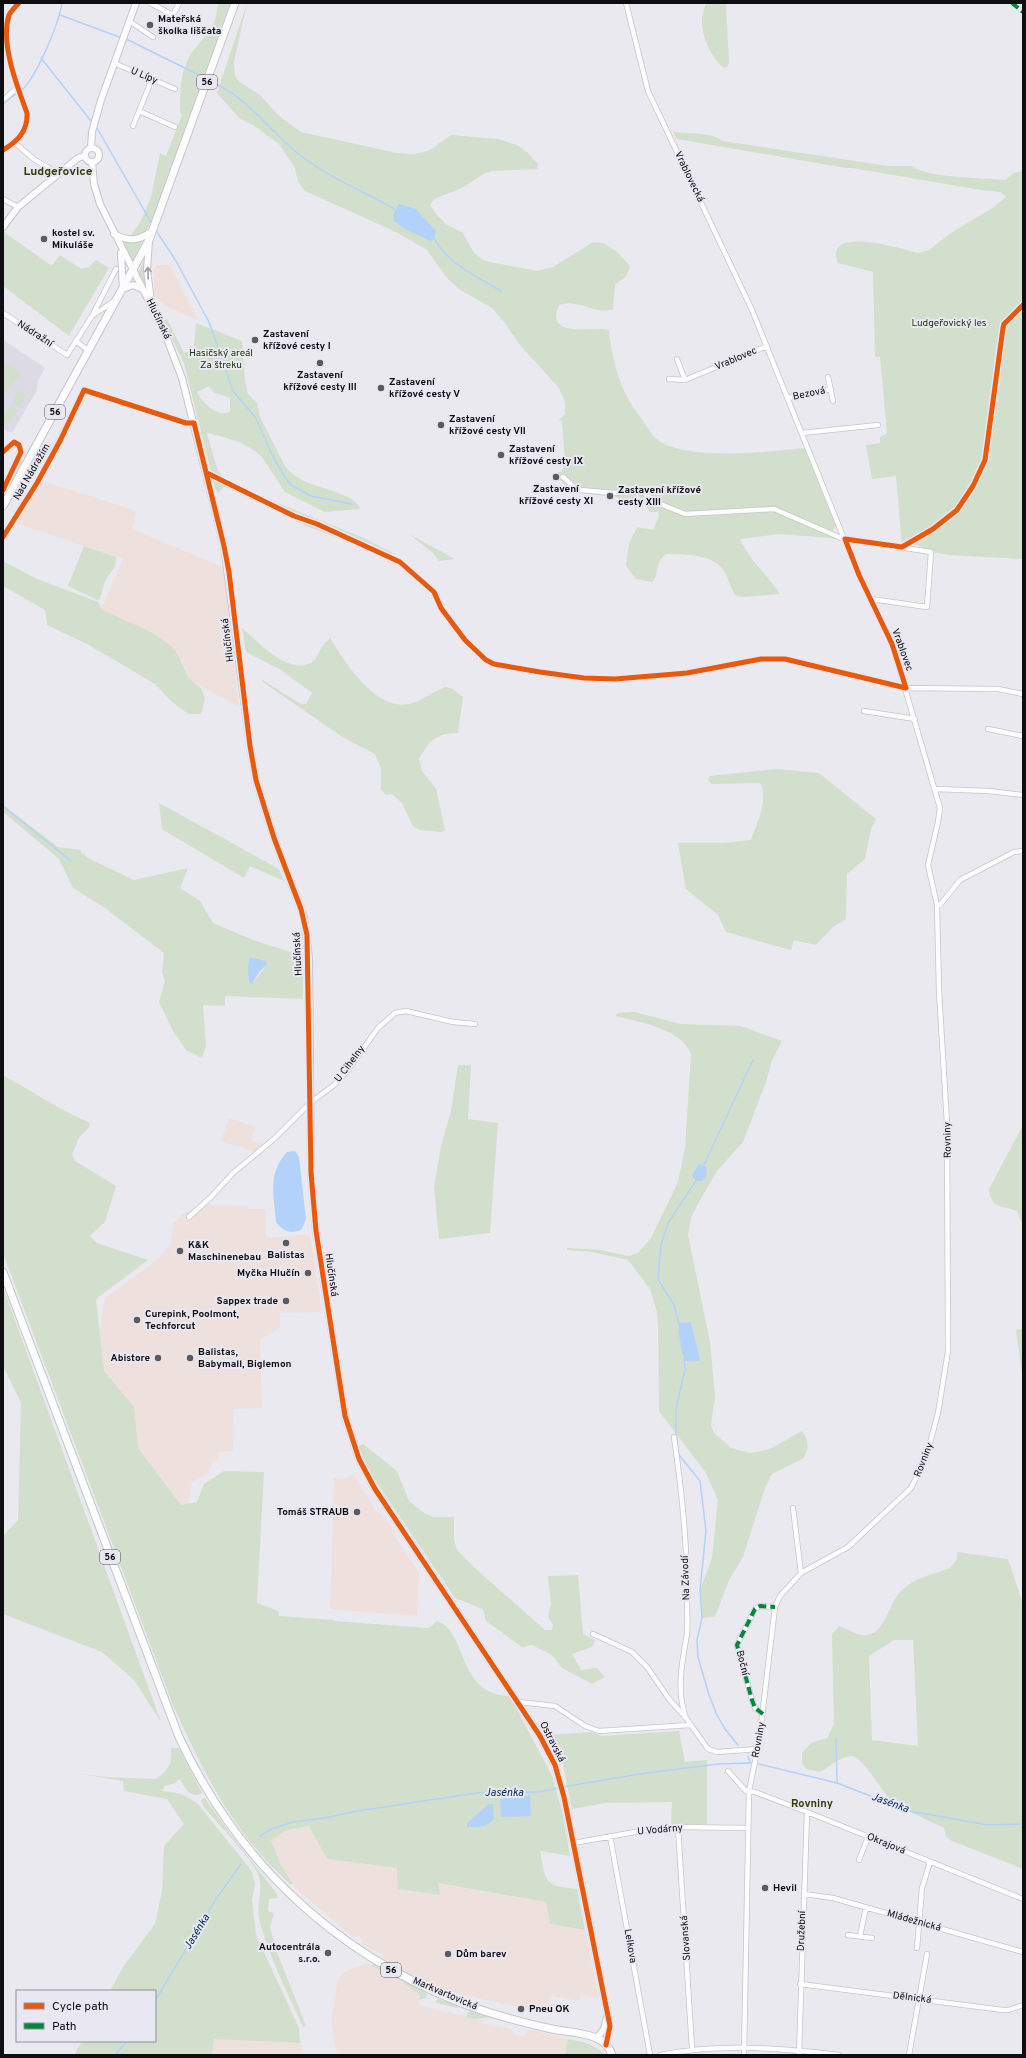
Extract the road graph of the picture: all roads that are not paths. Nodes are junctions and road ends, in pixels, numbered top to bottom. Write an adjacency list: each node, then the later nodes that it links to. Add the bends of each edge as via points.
1 (19, 3): 11 (street, via 8,15 3,52)
2 (136, 3): 7 (street)
3 (150, 3): 4 (street, via 173,16)
4 (179, 3)
5 (235, 3): 26 (main road, 56)
6 (626, 3): 38 (street, Vrablovecká, via 652,101 724,249)
7 (129, 20): 8 (street); 9 (street)
8 (153, 37)
9 (114, 63): 10 (street, U Lípy); 18 (street, via 96,117)
10 (152, 79): 12 (street, U Lípy); 14 (street)
11 (17, 88): 13 (street); 17 (street, via 27,113 28,123)
12 (175, 89)
13 (3, 100)
14 (139, 111): 15 (street); 16 (street)
15 (133, 126)
16 (175, 127)
17 (15, 143): 19 (street); 22 (street)
18 (91, 148): 20 (street); 21 (street, via 96,149 99,156)
19 (3, 150)
20 (84, 156): 21 (street, via 87,161); 22 (street)
21 (92, 162): 27 (street, Hlučínská, via 97,195)
22 (59, 174): 24 (street)
23 (3, 199): 24 (street)
24 (18, 207): 25 (street)
25 (3, 227)
26 (152, 231): 27 (street, via 140,239 133,240); 28 (main road, 56)
27 (114, 234): 30 (street, Hlučínská); 31 (street, Hlučínská, via 122,259)
28 (149, 240): 30 (main road, 56); 34 (street, one-way to 28, via 147,270)
29 (116, 269): 36 (street)
30 (133, 271): 31 (main road, 56); 32 (street, Hlučínská)
31 (123, 289): 32 (street, via 133,285); 33 (main road, 56)
32 (142, 289): 34 (street, Hlučínská)
33 (117, 299): 36 (street); 39 (main road, 56)
34 (152, 306): 67 (street, Hlučínská, via 172,348 182,378 224,546 256,780 267,819 306,926 309,958)
35 (3, 313): 37 (street, Nádražní, via 67,354)
36 (92, 316): 37 (street)
37 (76, 342): 39 (street)
38 (767, 346): 43 (street, Vrablovec); 45 (street, Vrablovec)
39 (89, 351): 51 (main road, 56)
40 (678, 359): 43 (street)
41 (828, 377): 44 (street, Bezová)
42 (669, 379): 43 (street)
43 (685, 380)
44 (831, 389): 45 (street, Bezová); 46 (street, Bezová)
45 (788, 398): 49 (street, Vrablovec)
46 (833, 401)
47 (73, 413): 52 (street, Nad Nádražím, via 37,483)
48 (878, 425): 49 (street)
49 (802, 433): 53 (street, Vrablovec)
50 (563, 477): 53 (street, via 572,486 581,490 642,492 658,503 685,514 774,509)
51 (3, 506)
52 (3, 537)
53 (845, 539): 54 (street, Vrablovec); 54 (street, via 931,552 927,607)
54 (871, 599): 56 (street, Vrablovec, via 892,644)
55 (761, 659): 56 (street, Vrablovec, via 785,659)
56 (906, 688): 57 (street, Vrablovec, via 998,689); 59 (street, Vrablovec)
57 (1023, 694)
58 (864, 711): 59 (street)
59 (915, 719): 62 (street, Vrablovec)
60 (988, 729): 61 (street)
61 (1023, 736)
62 (936, 789): 63 (street); 65 (street, Vrablovec, via 940,815 928,865)
63 (1023, 795)
64 (1023, 851): 65 (street, via 1014,852 960,880 940,905)
65 (936, 905): 73 (street, Rovniny, via 946,1096 949,1237 948,1351 940,1405 926,1458 911,1488 848,1547)
66 (475, 1024): 67 (street, U Cihelny, via 453,1022 406,1011 395,1013 378,1028 340,1079)
67 (310, 1103): 68 (street, U Cihelny); 71 (street, Hlučínská, via 313,1205 342,1406 354,1447)
68 (189, 1217)
69 (3, 1272): 105 (main road, Markvartovická / 56, via 165,1705 194,1767 229,1825 269,1874 299,1904 344,1940 379,1963 424,1987 466,2004 527,2023)
70 (674, 1437): 78 (street, Na Závodí, via 681,1488 687,1577 687,1632 680,1688)
71 (375, 1489): 76 (street, Ostravská)
72 (793, 1508): 73 (street)
73 (801, 1574): 74 (street, Rovniny, via 780,1596)
74 (776, 1608): 77 (street, Rovniny); 77 (street, Boční, via 760,1606 755,1609 737,1645 755,1708)
75 (593, 1634): 78 (street, Na Závodí, via 632,1652 647,1667)
76 (519, 1702): 79 (street, via 555,1706 585,1726 598,1731); 88 (street, Ostravská, via 555,1766)
77 (763, 1714): 80 (street, Rovniny)
78 (686, 1718): 79 (street, Na Závodí)
79 (690, 1725): 80 (street, Na Závodí, via 710,1751)
80 (758, 1749): 82 (street, Rovniny)
81 (728, 1771): 82 (street)
82 (749, 1791): 83 (street, Okrajová); 85 (street, Rovniny)
83 (807, 1812): 87 (street, Okrajová); 91 (street, Družební)
84 (678, 1827): 85 (street, U Vodárny); 86 (street, U Vodárny); 108 (street, Slovanská)
85 (748, 1828): 107 (street, Rovniny)
86 (610, 1836): 88 (street, U Vodárny); 111 (street, Lelkova)
87 (868, 1836): 89 (street); 90 (street, Okrajová)
88 (574, 1843): 104 (street, Ostravská)
89 (858, 1860)
90 (930, 1862): 92 (street, Okrajová); 94 (street, via 922,1888)
91 (804, 1894): 93 (street, Mládežnická); 101 (street, Družební)
92 (1023, 1899)
93 (866, 1907): 94 (street, Mládežnická); 96 (street)
94 (918, 1922): 98 (street); 99 (street, Mládežnická)
95 (848, 1935): 96 (street)
96 (860, 1936): 97 (street)
97 (872, 1938)
98 (917, 1948)
99 (1023, 1952)
100 (927, 1954): 102 (street)
101 (800, 1984): 102 (street, Dělnická); 109 (street, Družební)
102 (919, 1998): 103 (street, Dělnická, via 1003,2010); 115 (street)
103 (1023, 2005)
104 (607, 2015): 105 (street, via 604,2029); 106 (street, Ostravská, via 610,2032)
105 (597, 2038): 106 (main road, Markvartovická / 56)
106 (606, 2045): 110 (main road, Markvartovická / 56)
107 (744, 2047): 108 (street); 109 (street); 113 (street, Rovniny)
108 (692, 2049): 112 (street)
109 (799, 2053): 114 (street)
110 (612, 2055)
111 (650, 2055)
112 (660, 2055)
113 (744, 2055)
114 (839, 2055)
115 (909, 2055)

